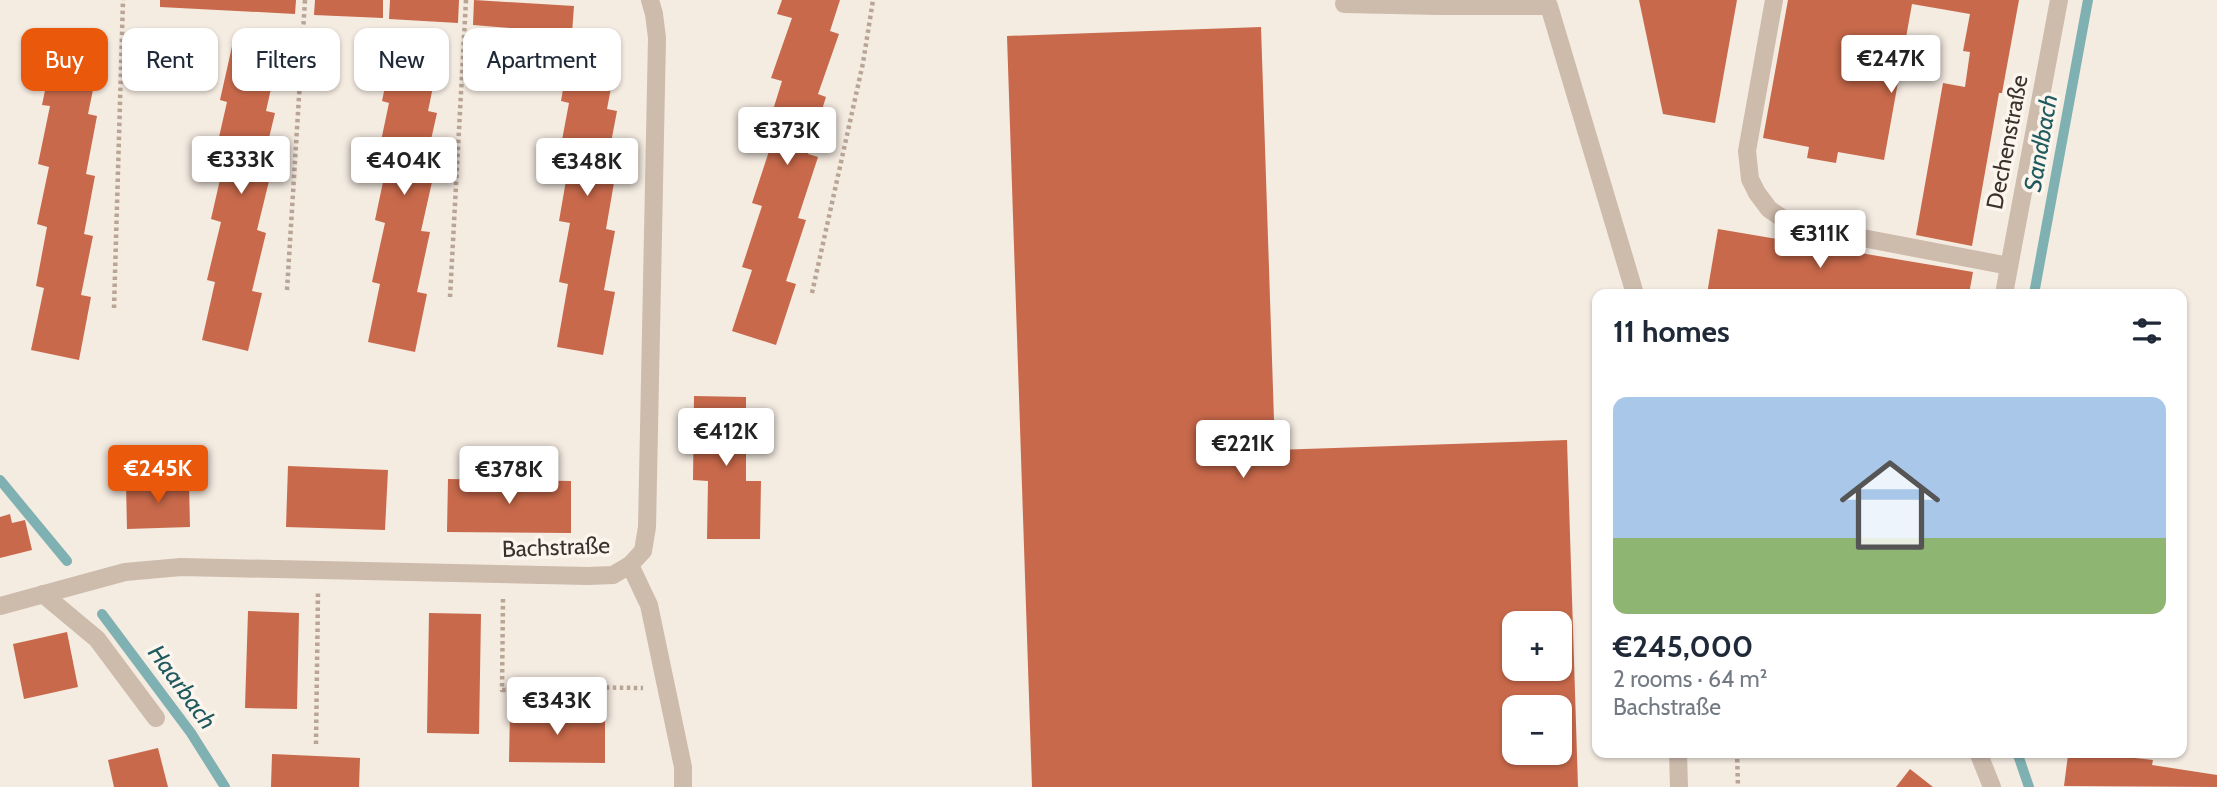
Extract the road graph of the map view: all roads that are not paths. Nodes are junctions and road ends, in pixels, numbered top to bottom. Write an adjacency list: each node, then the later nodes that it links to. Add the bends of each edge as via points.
1 (650, 0): 8 (street, Bachstraße, via 657,38 648,527 643,551)
2 (1774, 0): 5 (street, via 1747,151 1750,179 1769,209 1805,227)
3 (2059, 0): 5 (street, Dechenstraße)
4 (1344, 4): 6 (street, via 1549,6)
5 (2009, 266): 7 (street, Dechenstraße)
6 (1634, 289)
7 (2005, 289)
8 (630, 565): 9 (street, Bachstraße, via 613,575 181,567 125,572); 14 (street, via 649,604)
9 (43, 594): 10 (street, Bachstraße); 11 (street, via 97,639)
10 (0, 606)
11 (156, 718)
12 (1678, 758): 15 (street)
13 (1980, 758): 16 (street)
14 (683, 787)
15 (1679, 787)
16 (1992, 787)

